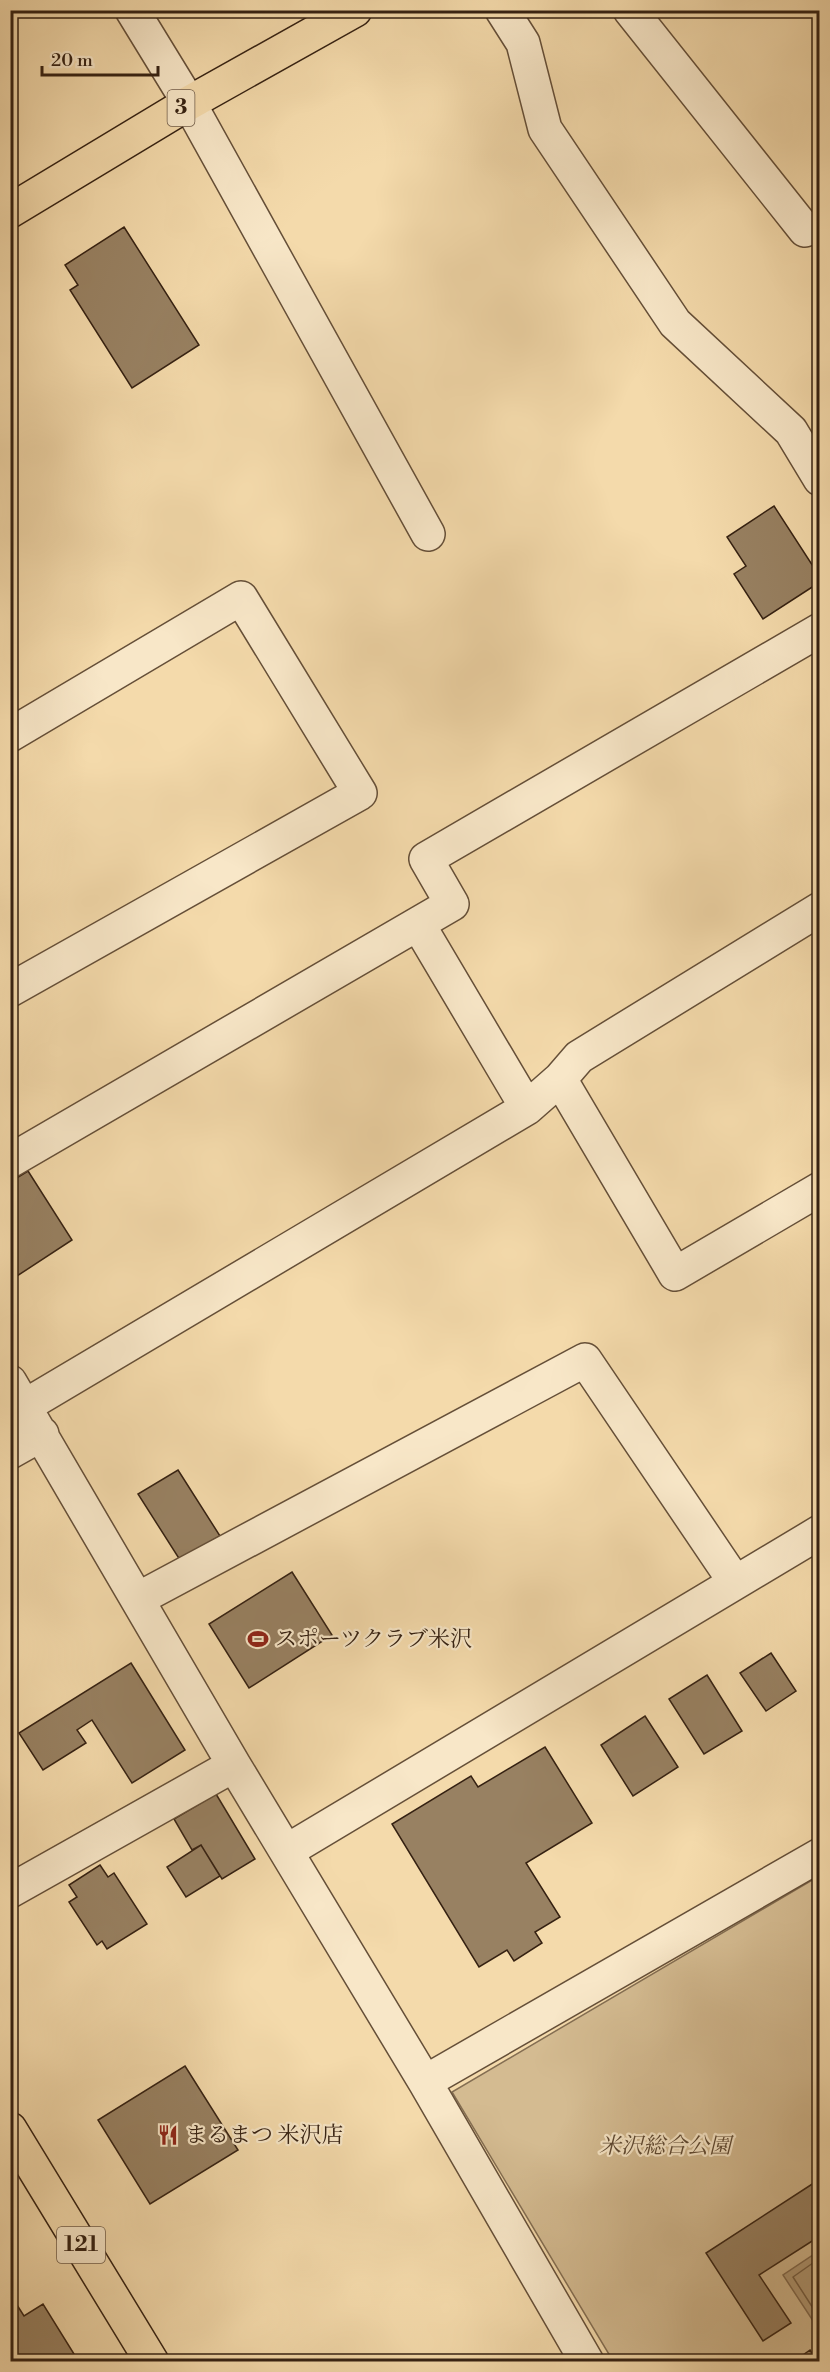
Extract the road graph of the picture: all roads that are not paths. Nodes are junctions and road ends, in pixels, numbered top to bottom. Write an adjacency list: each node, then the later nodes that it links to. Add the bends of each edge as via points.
1 (132, 10): 5 (street)
2 (355, 10): 5 (main road, 3)
3 (502, 10): 8 (street, via 523,43 545,129 675,323 791,431)
4 (630, 10): 7 (street)
5 (189, 103): 6 (main road, 3); 9 (street)
6 (10, 211)
7 (805, 230)
8 (819, 479)
9 (428, 534)
10 (819, 630): 13 (street, via 426,859 452,904)
11 (10, 735): 14 (street, via 241,597 360,794)
12 (819, 909): 15 (street, via 579,1057)
13 (418, 924): 16 (street); 17 (street)
14 (10, 990)
15 (560, 1079): 16 (street); 18 (street, via 675,1274)
16 (527, 1108): 19 (street)
17 (10, 1161)
18 (819, 1189)
19 (18, 1394): 20 (street)
20 (42, 1434): 21 (street); 24 (street)
21 (10, 1452)
22 (819, 1532): 23 (street)
23 (735, 1582): 24 (street, via 585,1360); 26 (street)
24 (138, 1599): 25 (street)
25 (234, 1765): 26 (street); 28 (street)
26 (287, 1851): 29 (street)
27 (819, 1855): 29 (street)
28 (10, 1891)
29 (425, 2082): 32 (street)
30 (10, 2129): 31 (main road, 121)
31 (152, 2361)
32 (587, 2361)

